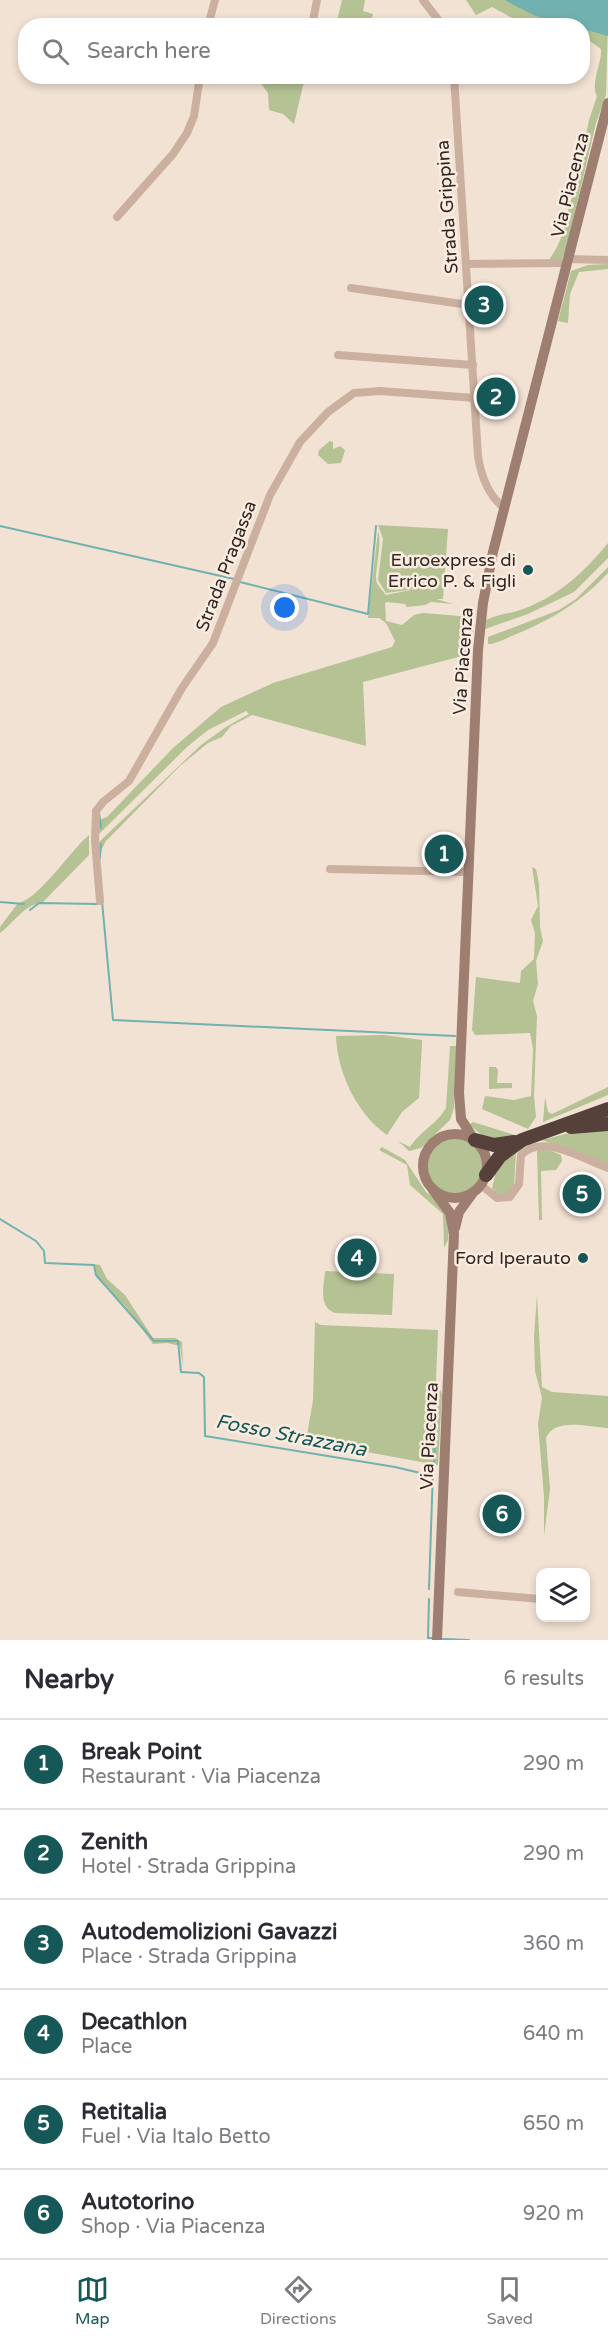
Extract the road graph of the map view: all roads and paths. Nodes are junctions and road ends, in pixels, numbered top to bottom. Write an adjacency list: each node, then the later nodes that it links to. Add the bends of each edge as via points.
1 (215, 0): 4 (street)
2 (317, 0): 5 (street)
3 (423, 0): 6 (street)
4 (210, 18)
5 (314, 18)
6 (437, 18)
7 (199, 84): 10 (street, via 188,134)
8 (455, 84): 13 (street, Strada Grippina)
9 (608, 103): 12 (main road, Via Piacenza)
10 (117, 218)
11 (608, 260): 12 (street)
12 (567, 261): 13 (street); 19 (main road, Via Piacenza)
13 (466, 264): 15 (street, Strada Grippina)
14 (351, 288): 15 (street)
15 (469, 305): 17 (street, Strada Grippina)
16 (338, 355): 17 (street)
17 (472, 365): 18 (street, Strada Grippina)
18 (475, 398): 19 (street, Strada Grippina, via 480,470 492,495); 22 (street, Strada Pragassa, via 380,391 354,393 328,412 300,442 270,495 213,643 177,696 129,781 96,812)
19 (504, 508): 21 (main road, Via Piacenza, via 481,614)
20 (330, 869): 21 (street)
21 (469, 872): 23 (main road, Via Piacenza)
22 (100, 901)
23 (459, 1093): 28 (main road, Via Piacenza, via 454,1118); 29 (main road, Via Piacenza, via 461,1119)
24 (608, 1099): 30 (highway)
25 (608, 1109): 27 (highway)
26 (608, 1124): 27 (highway)
27 (546, 1132): 30 (highway)
28 (440, 1137): 29 (main road, via 456,1133); 33 (main road, via 427,1149 423,1164 425,1179)
29 (474, 1139): 30 (highway, via 494,1145); 32 (main road, via 486,1156)
30 (525, 1139): 32 (highway, via 500,1156)
31 (608, 1168): 32 (street, via 538,1146 521,1155 519,1184 510,1197 497,1198)
32 (484, 1180): 34 (main road)
33 (434, 1190): 34 (main road, via 455,1198); 35 (main road, via 450,1213)
34 (472, 1193): 35 (main road, via 459,1212)
35 (454, 1234): 38 (main road, Via Piacenza)
36 (458, 1592): 37 (street)
37 (536, 1599)
38 (437, 1640)

